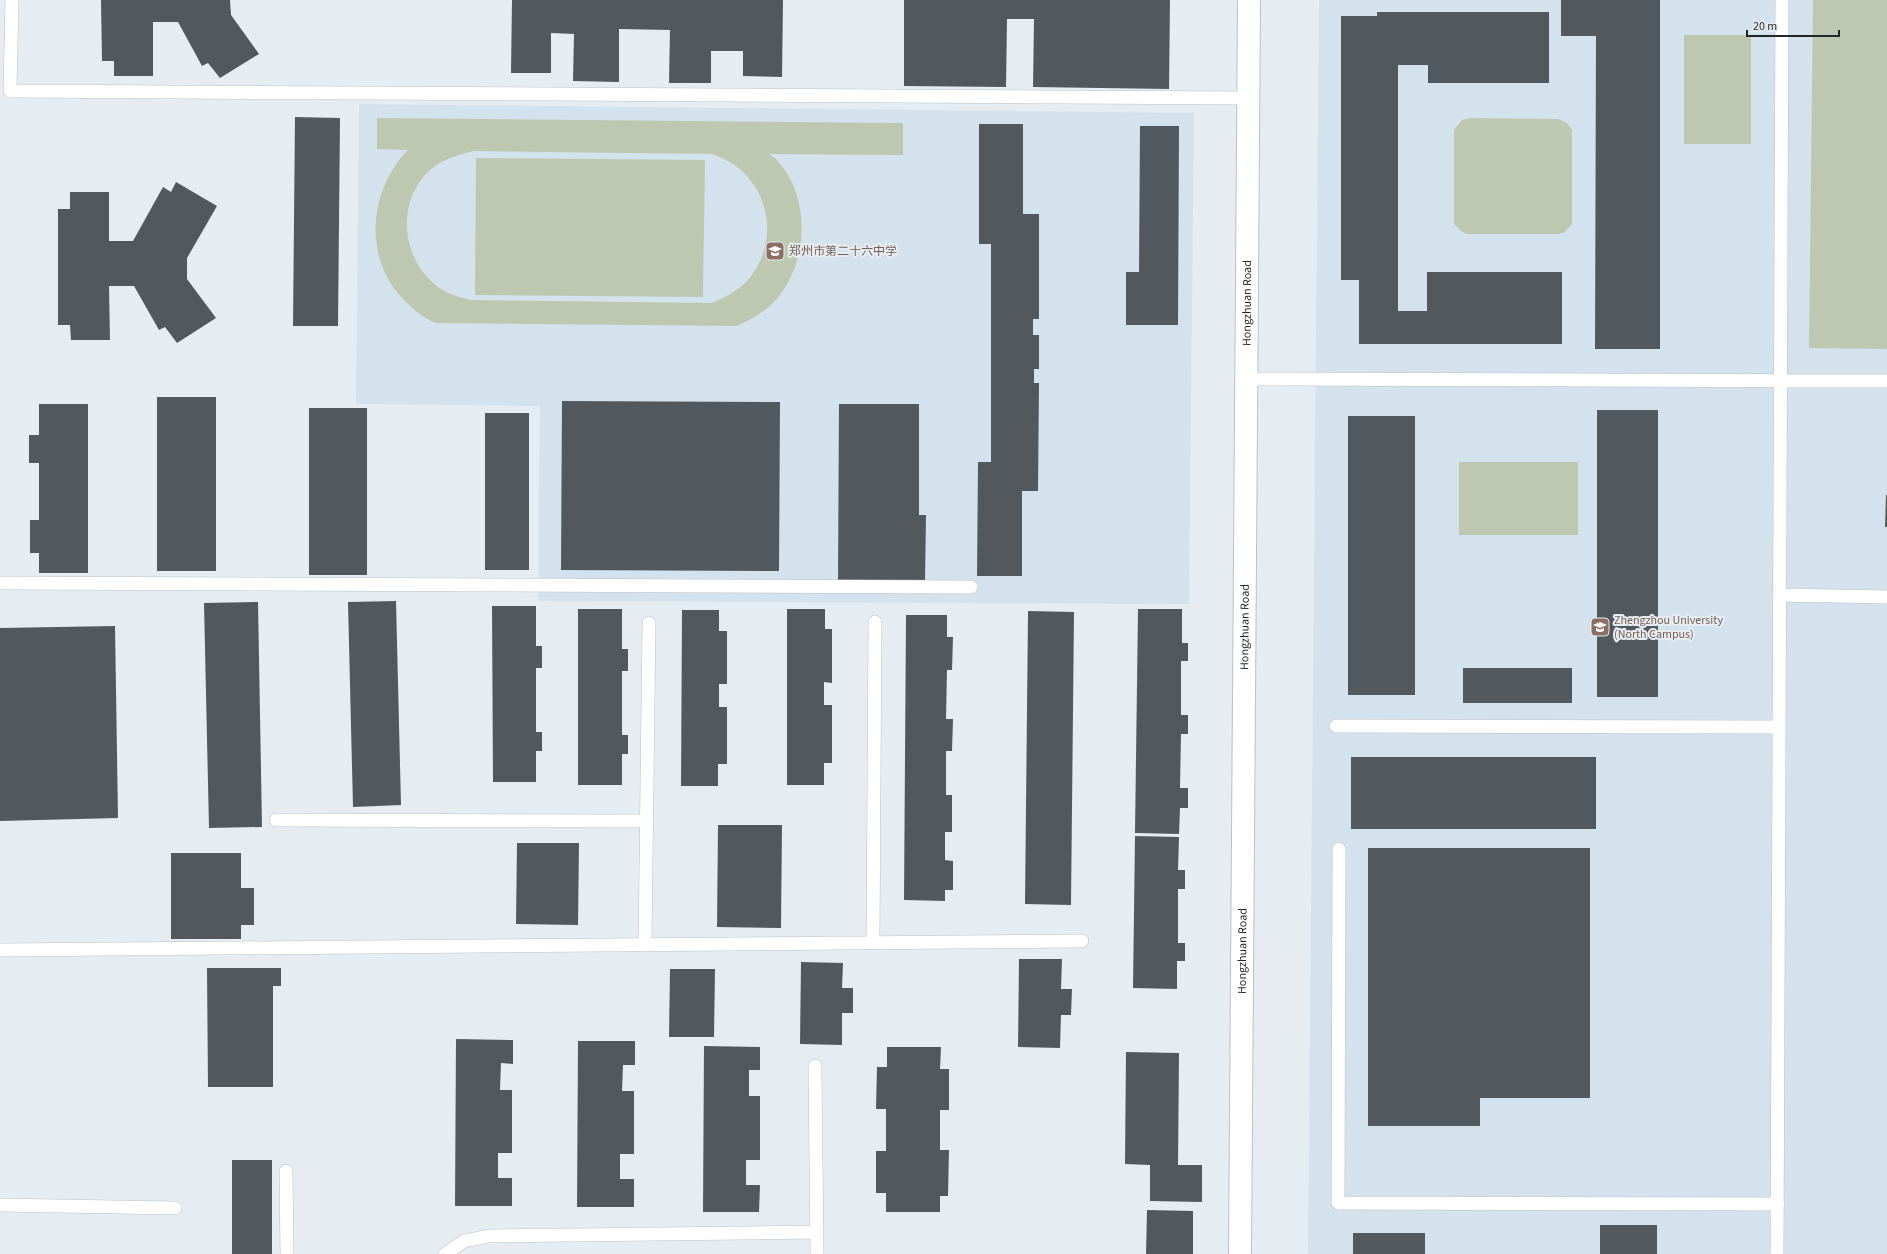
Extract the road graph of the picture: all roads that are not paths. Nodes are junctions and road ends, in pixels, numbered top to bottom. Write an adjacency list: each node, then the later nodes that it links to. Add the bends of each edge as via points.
1 (12, 0): 4 (lane, via 10,91)
2 (1249, 0): 4 (street, Hongzhuan Road)
3 (1782, 0): 6 (lane)
4 (1249, 98): 5 (street, Hongzhuan Road)
5 (1247, 379): 6 (lane); 32 (street, Hongzhuan Road)
6 (1781, 380): 7 (lane); 10 (lane)
7 (1887, 382)
8 (0, 583): 9 (lane)
9 (971, 586)
10 (1780, 595): 11 (lane); 15 (lane)
11 (1887, 597)
12 (875, 622): 20 (lane)
13 (649, 623): 17 (lane)
14 (1336, 726): 15 (lane)
15 (1779, 727): 25 (lane)
16 (276, 820): 17 (lane)
17 (646, 821): 21 (lane)
18 (1339, 849): 25 (lane, via 1338,1203)
19 (1082, 941): 20 (lane)
20 (873, 942): 21 (lane)
21 (645, 945): 22 (lane)
22 (0, 950)
23 (815, 1066): 28 (lane)
24 (286, 1171): 29 (lane)
25 (1778, 1204): 33 (lane)
26 (0, 1205): 27 (lane)
27 (175, 1208)
28 (816, 1232): 30 (lane, via 489,1236 464,1241); 31 (lane)
29 (287, 1254)
30 (446, 1254)
31 (816, 1254)
32 (1240, 1254)
33 (1777, 1254)

